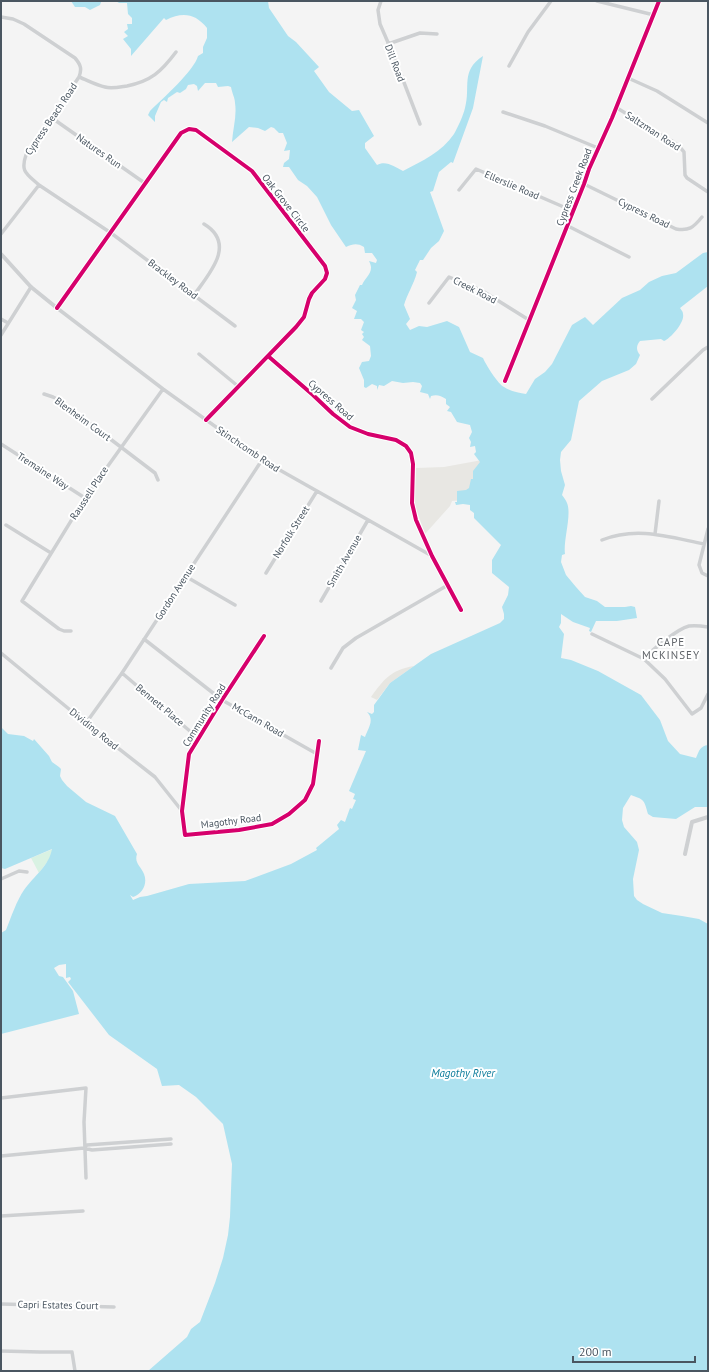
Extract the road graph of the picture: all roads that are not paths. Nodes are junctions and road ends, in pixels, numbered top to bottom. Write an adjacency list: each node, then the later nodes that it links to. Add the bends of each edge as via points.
1 (381, 1): 8 (street, Dill Road, via 378,10 380,24)
2 (551, 1): 10 (street, via 528,32)
3 (597, 1): 5 (street)
4 (659, 1): 5 (street, Cypress Creek Road)
5 (654, 15): 12 (street, Cypress Creek Road)
6 (1, 17): 11 (street, Cypress Beach Road, via 24,24 75,58 81,69)
7 (437, 34): 8 (street, via 420,33)
8 (388, 44): 17 (street, Dill Road)
9 (176, 52): 11 (street, via 164,68 137,84 106,87)
10 (509, 66)
11 (79, 77): 15 (street, Cypress Beach Road)
12 (628, 78): 13 (street, Cypress Creek Road); 16 (street, via 657,91)
13 (617, 108): 18 (street, Cypress Creek Road); 23 (street, Saltzman Road, via 677,144 684,152 685,175)
14 (503, 112): 18 (street)
15 (52, 118): 19 (street, Natures Run); 21 (street, Cypress Beach Road, via 26,155 23,164 26,173)
16 (708, 123)
17 (420, 124)
18 (598, 148): 20 (street, Cypress Creek Road)
19 (146, 184): 28 (street, Oak Grove Circle); 43 (street, Oak Grove Circle, via 181,133 189,129 196,130 252,171 325,266 325,279 312,293 304,317)
20 (584, 184): 24 (street, Cypress Creek Road); 25 (street, Cypress Road, via 676,228 685,230)
21 (39, 185): 28 (street, Brackley Road); 29 (street)
22 (459, 190): 24 (street, Ellerslie Road, via 476,169)
23 (708, 192)
24 (573, 211): 27 (street, Cypress Creek Road)
25 (702, 218)
26 (204, 224): 33 (street, via 216,234 218,254 216,264)
27 (568, 226): 31 (street); 37 (street, Cypress Creek Road)
28 (110, 233): 33 (street, Brackley Road); 35 (street, Oak Grove Circle)
29 (1, 234)
30 (1, 254): 32 (street)
31 (629, 257)
32 (31, 287): 35 (street); 38 (street)
33 (194, 295): 39 (street, Brackley Road)
34 (429, 303): 37 (street, Creek Road, via 449,277 481,290)
35 (58, 308): 46 (street, Stinchcomb Road)
36 (1, 319): 38 (street)
37 (529, 320): 44 (street, Cypress Creek Road)
38 (8, 323): 40 (street)
39 (235, 326)
40 (1, 335)
41 (708, 347): 48 (street)
42 (199, 354): 45 (street)
43 (268, 356): 45 (street, Oak Grove Circle); 64 (street, Cypress Road, via 350,427 396,440 406,446 411,453 413,464 412,503 416,520)
44 (505, 381)
45 (239, 387): 49 (street, Oak Grove Circle)
46 (163, 389): 49 (street, Stinchcomb Road); 51 (street, Raussell Place)
47 (44, 394): 51 (street, Blenheim Court, via 59,400)
48 (652, 399)
49 (206, 420): 52 (street, Stinchcomb Road)
50 (1, 444): 55 (street, Tremaine Way)
51 (121, 446): 53 (street, Blenheim Court, via 155,473); 55 (street, Raussell Place)
52 (262, 460): 54 (street, Stinchcomb Road); 66 (street, Gordon Avenue)
53 (158, 480)
54 (316, 491): 57 (street, Stinchcomb Road); 65 (street, Norfolk Street)
55 (85, 498): 63 (street, Raussell Place)
56 (659, 501): 60 (street)
57 (368, 520): 64 (street, Stinchcomb Road); 69 (street, Smith Avenue)
58 (6, 524): 63 (street)
59 (708, 529): 62 (street)
60 (655, 534): 61 (street, via 621,534); 62 (street)
61 (602, 540)
62 (704, 544): 67 (street, via 699,565 702,573)
63 (51, 553): 73 (street, Raussell Place, via 22,601 59,629)
64 (432, 556): 68 (street, Cypress Road)
65 (266, 573)
66 (185, 576): 70 (street); 76 (street, Gordon Avenue)
67 (708, 576)
68 (448, 585): 71 (street, Cypress Road); 79 (street, via 356,638 344,648)
69 (321, 601)
70 (235, 605)
71 (461, 610)
72 (708, 627): 78 (street, via 692,626 682,629)
73 (71, 631)
74 (592, 634): 78 (street)
75 (264, 636): 82 (street, Community Road)
76 (144, 639): 80 (street, Gordon Avenue); 82 (street, McCann Road)
77 (1, 653): 83 (street, Dividing Road)
78 (644, 659): 81 (street, via 665,678 692,714 704,704)
79 (331, 668)
80 (122, 673): 83 (street, Gordon Avenue); 84 (street, Bennett Place)
81 (708, 694)
82 (222, 700): 84 (street, Community Road); 86 (street, McCann Road)
83 (86, 723): 87 (street, Dividing Road, via 155,777)
84 (198, 738): 87 (street, Community Road, via 189,754)
85 (319, 740): 86 (street, Magothy Road)
86 (316, 754): 89 (street, Magothy Road, via 313,784 305,800 289,814 272,824 239,830)
87 (182, 811): 89 (street, Community Road)
88 (708, 817): 90 (street, via 692,822)
89 (185, 834)
90 (686, 854)
91 (27, 872): 92 (street, via 19,871)
92 (1, 879)
93 (1, 1098): 96 (street, via 86,1088)
94 (171, 1139): 96 (street, via 87,1145)
95 (171, 1144): 96 (street, via 92,1150)
96 (84, 1148): 97 (street); 98 (street)
97 (1, 1156)
98 (86, 1178)
99 (82, 1212): 100 (street)
100 (1, 1216)
101 (1, 1304): 102 (street, Capri Estates Court)
102 (114, 1307)
103 (1, 1351): 104 (street, via 72,1352)
104 (75, 1371)

